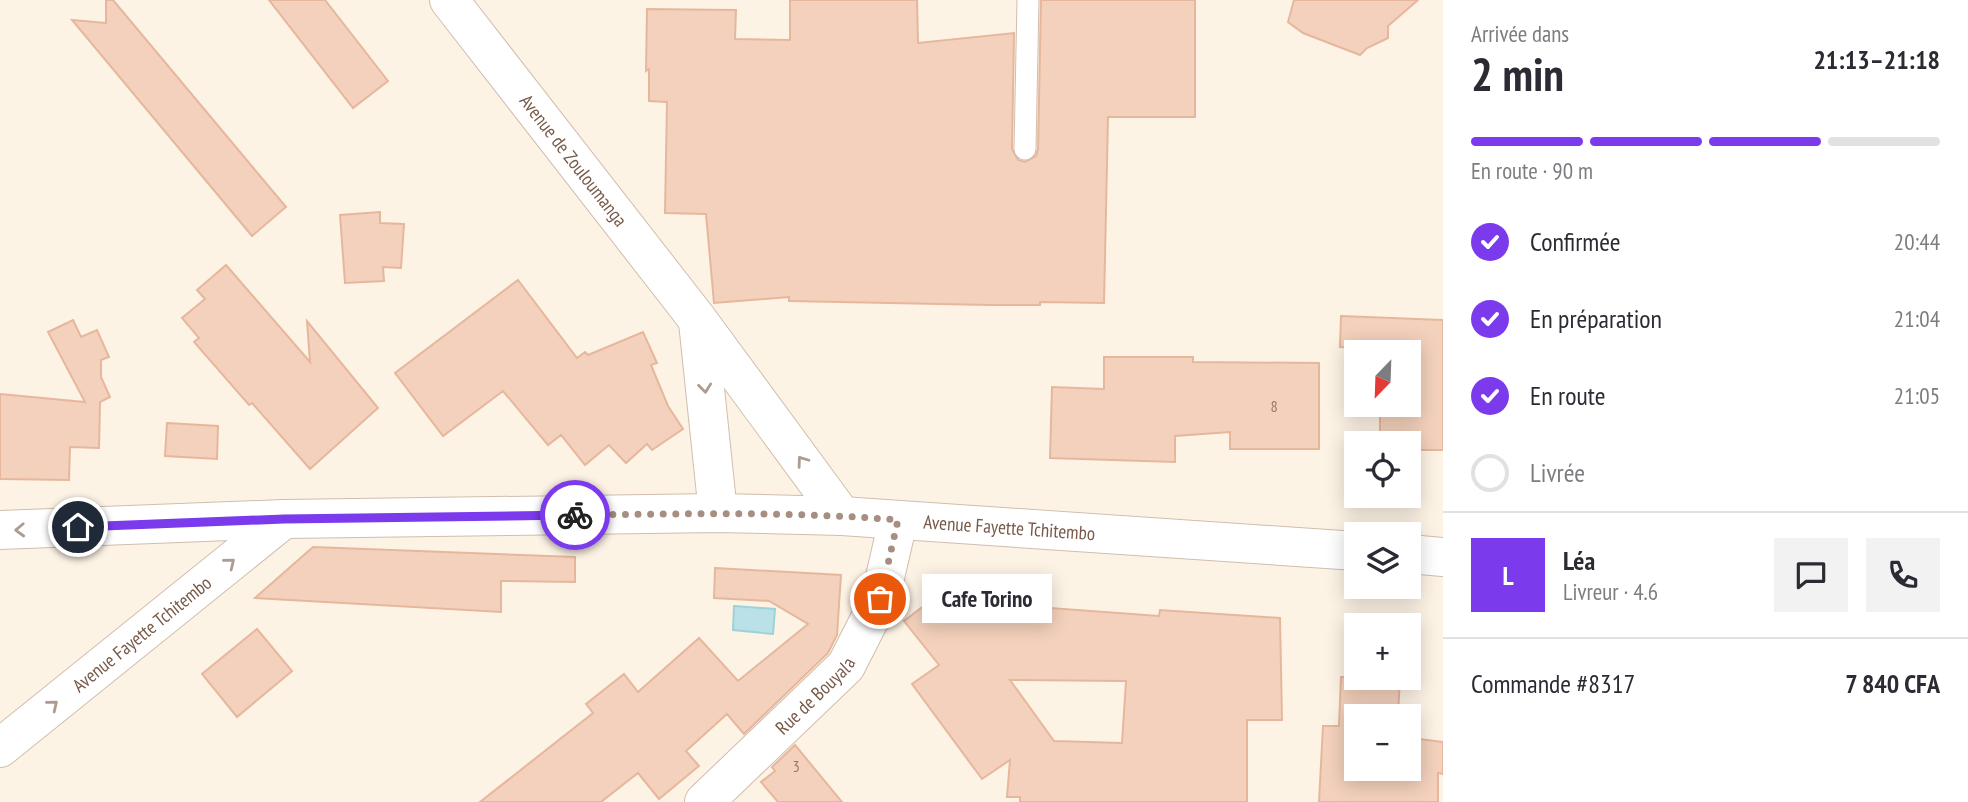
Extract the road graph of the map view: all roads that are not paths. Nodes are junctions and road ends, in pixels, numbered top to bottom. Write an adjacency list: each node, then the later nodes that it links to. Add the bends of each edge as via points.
1 (449, 0): 4 (street, Avenue de Zouloumanga)
2 (1028, 0): 3 (lane)
3 (1025, 149)
4 (698, 320): 5 (street, one-way to 5); 6 (street, Avenue de Zouloumanga, one-way to 4)
5 (718, 513): 6 (street, Avenue Fayette Tchitembo); 7 (street, Avenue Fayette Tchitembo)
6 (842, 516): 8 (street, Avenue Fayette Tchitembo)
7 (284, 519): 9 (street, Avenue Fayette Tchitembo, one-way to 9); 13 (street, Avenue Fayette Tchitembo, one-way to 7)
8 (898, 520): 10 (street, Avenue Fayette Tchitembo); 14 (street, Rue de Bouyala, via 880,599 846,666)
9 (0, 530)
10 (1344, 550)
11 (1421, 555): 12 (street)
12 (1443, 556)
13 (0, 748)
14 (704, 802)

